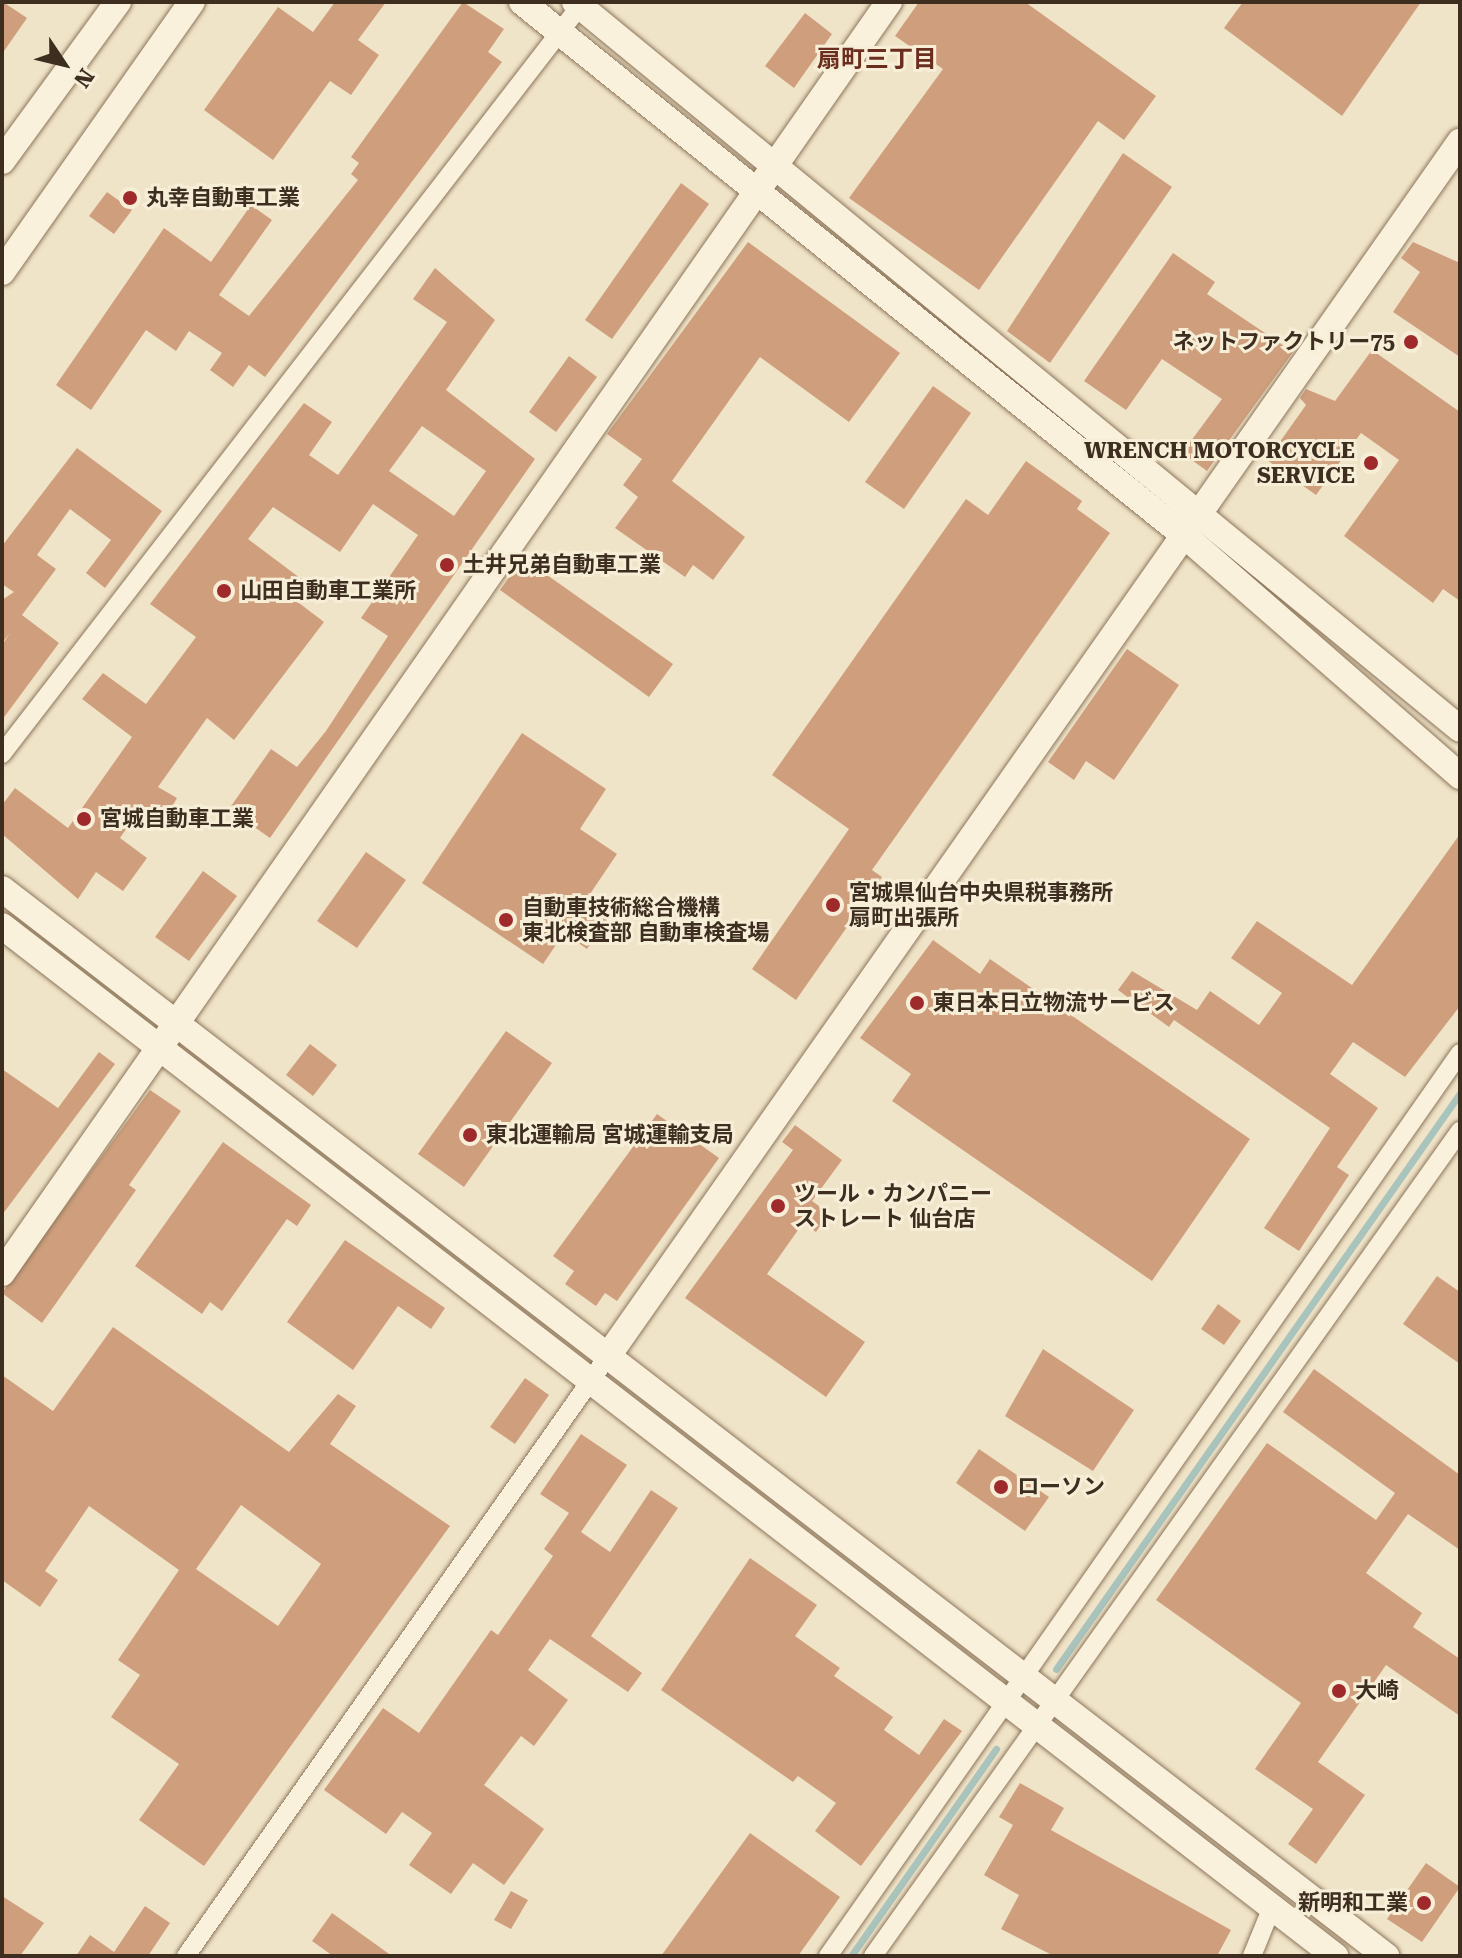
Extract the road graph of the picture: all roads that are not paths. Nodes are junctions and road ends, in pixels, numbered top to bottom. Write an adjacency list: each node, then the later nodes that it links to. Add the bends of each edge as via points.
1 (118, 2): 8 (street)
2 (192, 2): 11 (street)
3 (522, 2): 6 (street)
4 (889, 2): 9 (street)
5 (578, 4): 6 (street); 9 (street)
6 (560, 33): 10 (street); 15 (street)
7 (1460, 142): 12 (street)
8 (2, 161)
9 (774, 164): 10 (street); 12 (street)
10 (756, 190): 13 (street); 19 (street)
11 (2, 272)
12 (1203, 511): 13 (street); 14 (street)
13 (1185, 536): 16 (street); 23 (street)
14 (1460, 729)
15 (2, 754)
16 (1460, 776)
17 (2, 889): 19 (street)
18 (2, 926): 19 (street)
19 (168, 1036): 22 (street); 23 (street); 24 (street)
20 (1460, 1053): 25 (street)
21 (1460, 1131): 27 (street)
22 (2, 1273)
23 (610, 1353): 24 (street); 25 (street)
24 (592, 1381): 26 (street); 30 (street)
25 (1025, 1677): 26 (street); 27 (street)
26 (1007, 1702): 28 (street); 31 (street)
27 (1057, 1702): 28 (street); 35 (street)
28 (1039, 1727): 29 (street); 32 (street)
29 (1272, 1907): 33 (street); 34 (street)
30 (186, 1956)
31 (828, 1956)
32 (873, 1956)
33 (1252, 1956)
34 (1335, 1956)
35 (1386, 1956)

